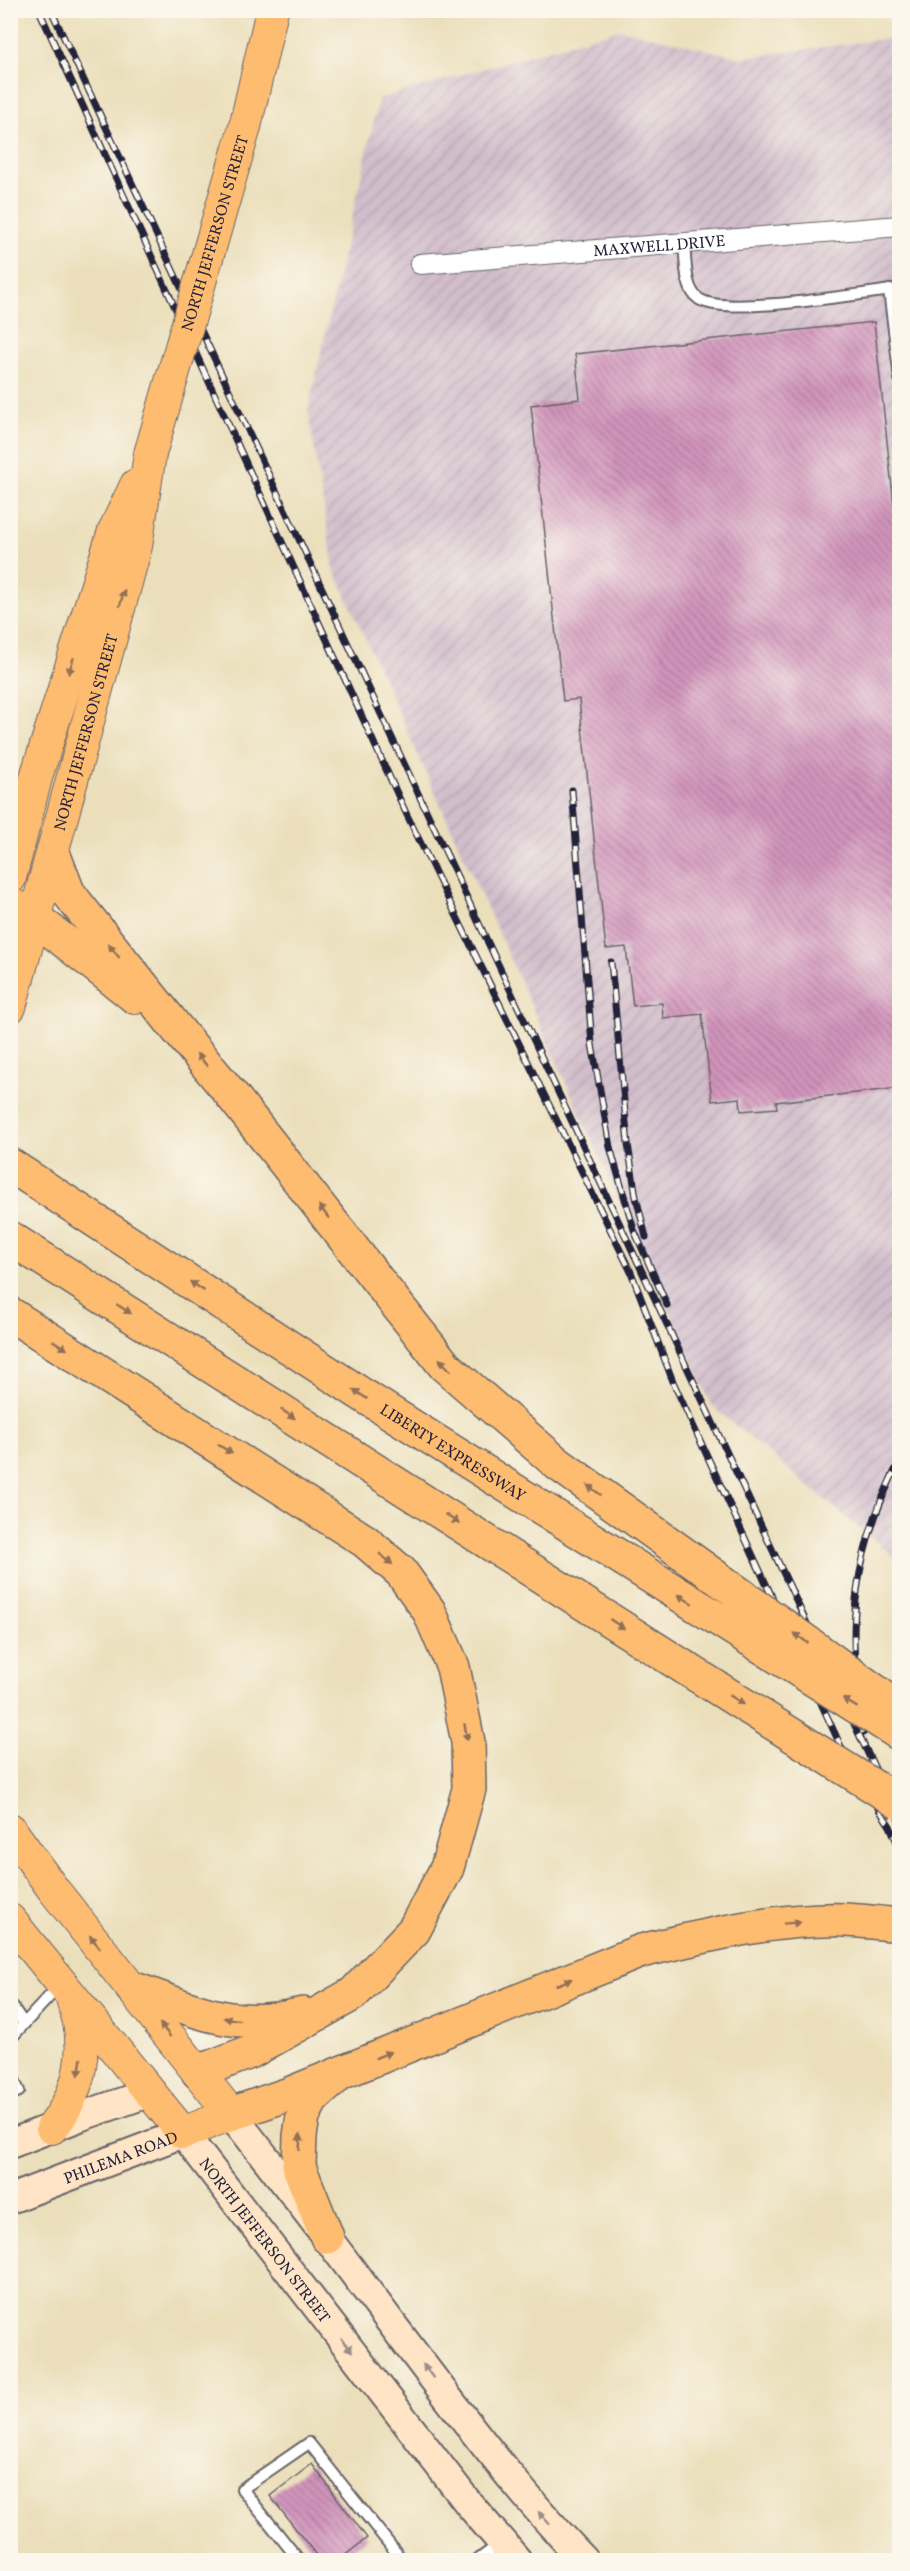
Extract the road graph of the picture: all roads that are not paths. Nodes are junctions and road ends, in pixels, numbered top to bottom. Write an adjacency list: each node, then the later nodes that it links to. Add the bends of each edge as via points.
1 (272, 10): 7 (main road, NORTH JEFFERSON STREET, bridge, via 245,127)
2 (900, 226): 3 (street, MAXWELL DRIVE)
3 (684, 243): 4 (street, MAXWELL DRIVE); 5 (lane, via 690,288 700,300 719,306)
4 (420, 264)
5 (894, 290): 6 (lane)
6 (900, 378)
7 (150, 454): 8 (main road, NORTH JEFFERSON STREET, one-way to 8, via 114,531); 10 (main road, NORTH JEFFERSON STREET, one-way to 7, via 136,546)
8 (37, 774): 9 (main road, via 26,801); 11 (main road, NORTH JEFFERSON STREET)
9 (10, 820)
10 (53, 853): 12 (main road, NORTH JEFFERSON STREET); 14 (highway, one-way to 10, via 68,892)
11 (10, 878)
12 (23, 910): 13 (main road, NORTH JEFFERSON STREET); 14 (highway)
13 (10, 1007)
14 (177, 1029): 18 (highway, one-way to 14, bridge, via 558,1464 445,1366)
15 (10, 1165): 19 (highway, LIBERTY EXPRESSWAY, one-way to 15, bridge, via 361,1394)
16 (10, 1238): 20 (highway, one-way to 20, bridge)
17 (10, 1314): 27 (highway, one-way to 27, via 365,1541 402,1572 429,1611 453,1667 468,1742 469,1789 447,1868 414,1930 353,1994)
18 (900, 1709)
19 (900, 1734)
20 (900, 1803)
21 (10, 1829): 25 (main road, one-way to 21)
22 (900, 1925): 32 (highway, one-way to 22, via 641,1951 777,1924 843,1920)
23 (14, 1932): 24 (main road, NORTH JEFFERSON STREET)
24 (64, 1986): 28 (lane); 33 (main road, NORTH JEFFERSON STREET); 36 (main road, one-way to 36, via 78,2018 81,2063 72,2097)
25 (132, 1988): 27 (highway, one-way to 25, via 278,2020 248,2021 188,2010); 31 (main road, one-way to 25)
26 (10, 2003): 28 (lane)
27 (331, 2006): 31 (highway, via 250,2052)
28 (24, 2024): 29 (lane)
29 (10, 2039)
30 (10, 2071): 34 (lane, via 19,2091)
31 (198, 2072): 33 (main road); 35 (main road)
32 (341, 2072): 35 (highway); 40 (highway, one-way to 32, via 299,2167 300,2136 303,2116 312,2099)
33 (151, 2092): 36 (main road); 37 (main road, NORTH JEFFERSON STREET)
34 (10, 2095)
35 (231, 2114): 37 (main road, PHILEMA ROAD); 40 (main road)
36 (52, 2128): 38 (main road)
37 (183, 2133): 39 (main road, PHILEMA ROAD); 41 (main road, NORTH JEFFERSON STREET, one-way to 41)
38 (10, 2144)
39 (10, 2199)
40 (327, 2237): 45 (main road, one-way to 40, via 540,2514 463,2418)
41 (509, 2552): 44 (lane)
42 (298, 2560): 43 (lane, via 242,2489 309,2443)
43 (402, 2560)
44 (478, 2560)
45 (584, 2560)

